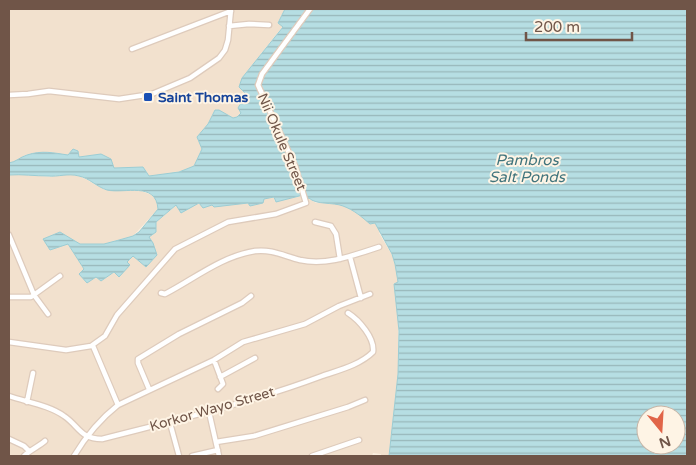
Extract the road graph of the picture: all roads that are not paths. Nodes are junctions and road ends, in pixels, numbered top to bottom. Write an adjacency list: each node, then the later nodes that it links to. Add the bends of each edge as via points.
1 (310, 9): 22 (street, Nii Okule Street, via 262,74 258,85 292,158 306,203 276,214 228,222 175,249 116,315 105,336)
2 (231, 10): 4 (street); 5 (street)
3 (269, 25): 4 (street)
4 (229, 26): 6 (street, via 226,45 219,58 190,78 152,94 119,99 50,91)
5 (132, 49)
6 (9, 95)
7 (315, 222): 11 (street, via 331,226 336,234)
8 (9, 235): 15 (street)
9 (379, 247): 10 (street)
10 (350, 256): 11 (street); 18 (street)
11 (340, 259): 13 (street, via 321,262 301,260 276,251 255,251 237,255 165,294)
12 (60, 276): 15 (street)
13 (161, 293)
14 (370, 294): 18 (street)
15 (34, 295): 17 (street); 20 (street)
16 (251, 296): 27 (street, via 168,340 138,360)
17 (9, 298)
18 (361, 298): 24 (street, via 324,313 309,323 243,342)
19 (348, 313): 33 (street, Korkor Wayo Street, via 361,324 374,347 368,357 304,383)
20 (48, 314)
21 (9, 342): 22 (street, via 66,350)
22 (93, 346): 32 (street)
23 (255, 358): 26 (street)
24 (214, 360): 26 (street); 27 (street)
25 (33, 373): 31 (street)
26 (220, 377): 28 (street, via 223,384)
27 (149, 389): 32 (street)
28 (218, 389)
29 (9, 396): 31 (street)
30 (365, 400): 39 (street, via 254,436)
31 (26, 402): 35 (street, via 63,415)
32 (118, 405): 35 (street)
33 (210, 412): 34 (street, Korkor Wayo Street); 39 (street)
34 (170, 422): 35 (street, Korkor Wayo Street, via 102,438); 44 (street)
35 (86, 437): 43 (street)
36 (9, 439): 41 (street)
37 (359, 440): 47 (street)
38 (45, 441): 41 (street)
39 (216, 442): 40 (street)
40 (218, 450): 45 (street); 46 (street)
41 (29, 451): 42 (street)
42 (24, 456)
43 (74, 456)
44 (179, 456)
45 (192, 456)
46 (219, 456)
47 (312, 456)

